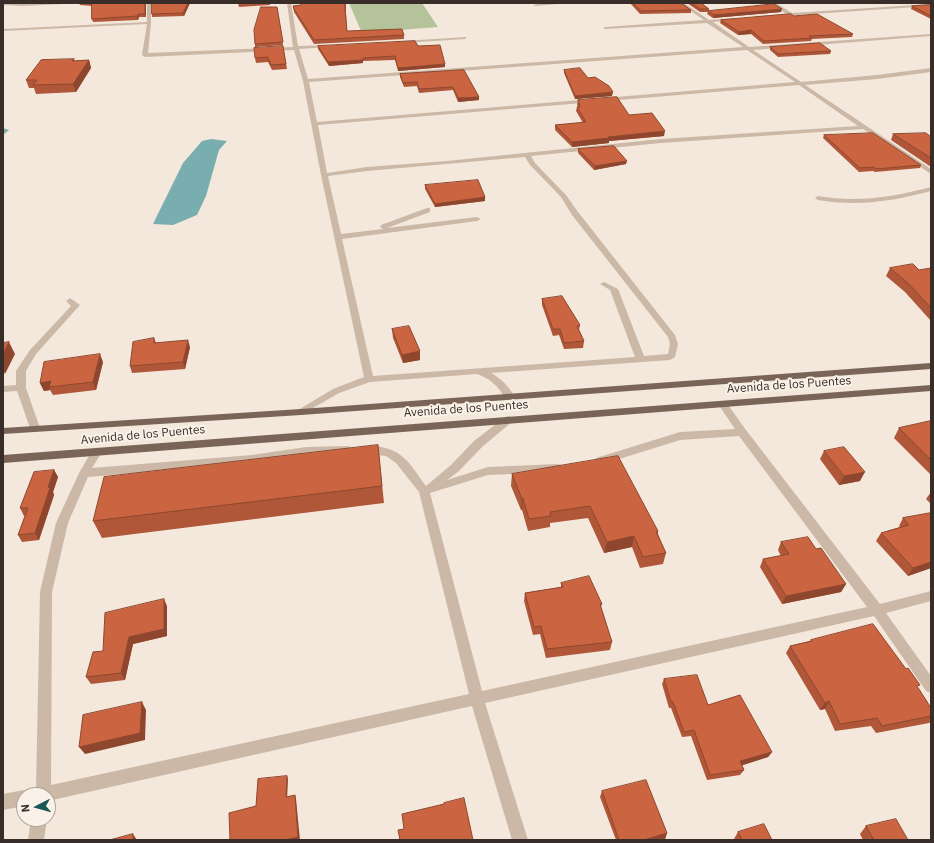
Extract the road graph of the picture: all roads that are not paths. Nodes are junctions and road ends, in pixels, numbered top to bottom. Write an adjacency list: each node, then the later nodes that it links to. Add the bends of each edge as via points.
1 (82, 3): 7 (street)
2 (149, 3): 14 (street)
3 (289, 3): 21 (street)
4 (568, 3): 8 (street)
5 (681, 3): 13 (street)
6 (773, 3): 10 (street)
7 (3, 4)
8 (535, 5)
9 (931, 5): 10 (street)
10 (790, 14): 12 (street)
11 (739, 18): 13 (street)
12 (746, 18)
13 (710, 21): 15 (street); 22 (street)
14 (149, 23): 16 (street); 21 (street, via 145,55)
15 (605, 28)
16 (3, 30)
17 (931, 34): 22 (street)
18 (465, 38): 19 (street)
19 (396, 42)
20 (335, 46): 21 (street)
21 (296, 48): 24 (street)
22 (747, 48): 24 (street); 25 (street)
23 (931, 70): 25 (street, via 877,77)
24 (306, 81): 26 (street)
25 (799, 82): 26 (street); 27 (street)
26 (314, 124): 30 (street)
27 (865, 126): 28 (street); 29 (street)
28 (526, 154): 30 (street); 39 (street, via 532,164 564,196 672,337 674,349 670,357)
29 (931, 172)
30 (324, 175): 36 (street)
31 (931, 189): 32 (street, via 896,199 850,202)
32 (818, 198)
33 (427, 210): 35 (street)
34 (477, 219): 35 (street)
35 (371, 232): 36 (street)
36 (338, 237): 42 (street)
37 (604, 284): 39 (street, via 614,290)
38 (70, 301): 43 (street, via 76,305 74,308 33,352 21,371)
39 (640, 358): 41 (street)
40 (931, 366): 46 (main road, Avenida de los Puentes)
41 (478, 371): 42 (street); 46 (street, via 490,375 503,385)
42 (369, 378): 48 (street, via 336,391)
43 (21, 388): 45 (street); 50 (street)
44 (931, 388): 47 (main road, Avenida de los Puentes)
45 (3, 389)
46 (510, 396): 48 (main road, Avenida de los Puentes)
47 (723, 404): 49 (main road, Avenida de los Puentes); 52 (street)
48 (301, 412): 50 (main road, Avenida de los Puentes)
49 (509, 419): 53 (main road, Avenida de los Puentes); 60 (street, via 478,444 456,468)
50 (35, 428): 51 (main road, Avenida de los Puentes)
51 (3, 431)
52 (742, 432): 57 (street, via 674,437); 62 (street)
53 (298, 436): 54 (street, via 302,448); 55 (main road, Avenida de los Puentes)
54 (306, 451): 59 (street, via 252,459); 60 (street, via 376,450 389,453 400,460)
55 (97, 452): 56 (main road, Avenida de los Puentes); 59 (street)
56 (3, 459)
57 (592, 464)
58 (568, 468): 60 (street, via 488,471)
59 (84, 474): 65 (street, via 62,523 46,592)
60 (424, 491): 64 (street)
61 (931, 596): 62 (street)
62 (877, 610): 63 (street); 64 (street)
63 (931, 687)
64 (477, 699): 66 (street); 71 (street)
65 (42, 787)
66 (56, 792)
67 (16, 800): 68 (street)
68 (3, 802)
69 (38, 827): 70 (street)
70 (36, 840)
71 (520, 840)

